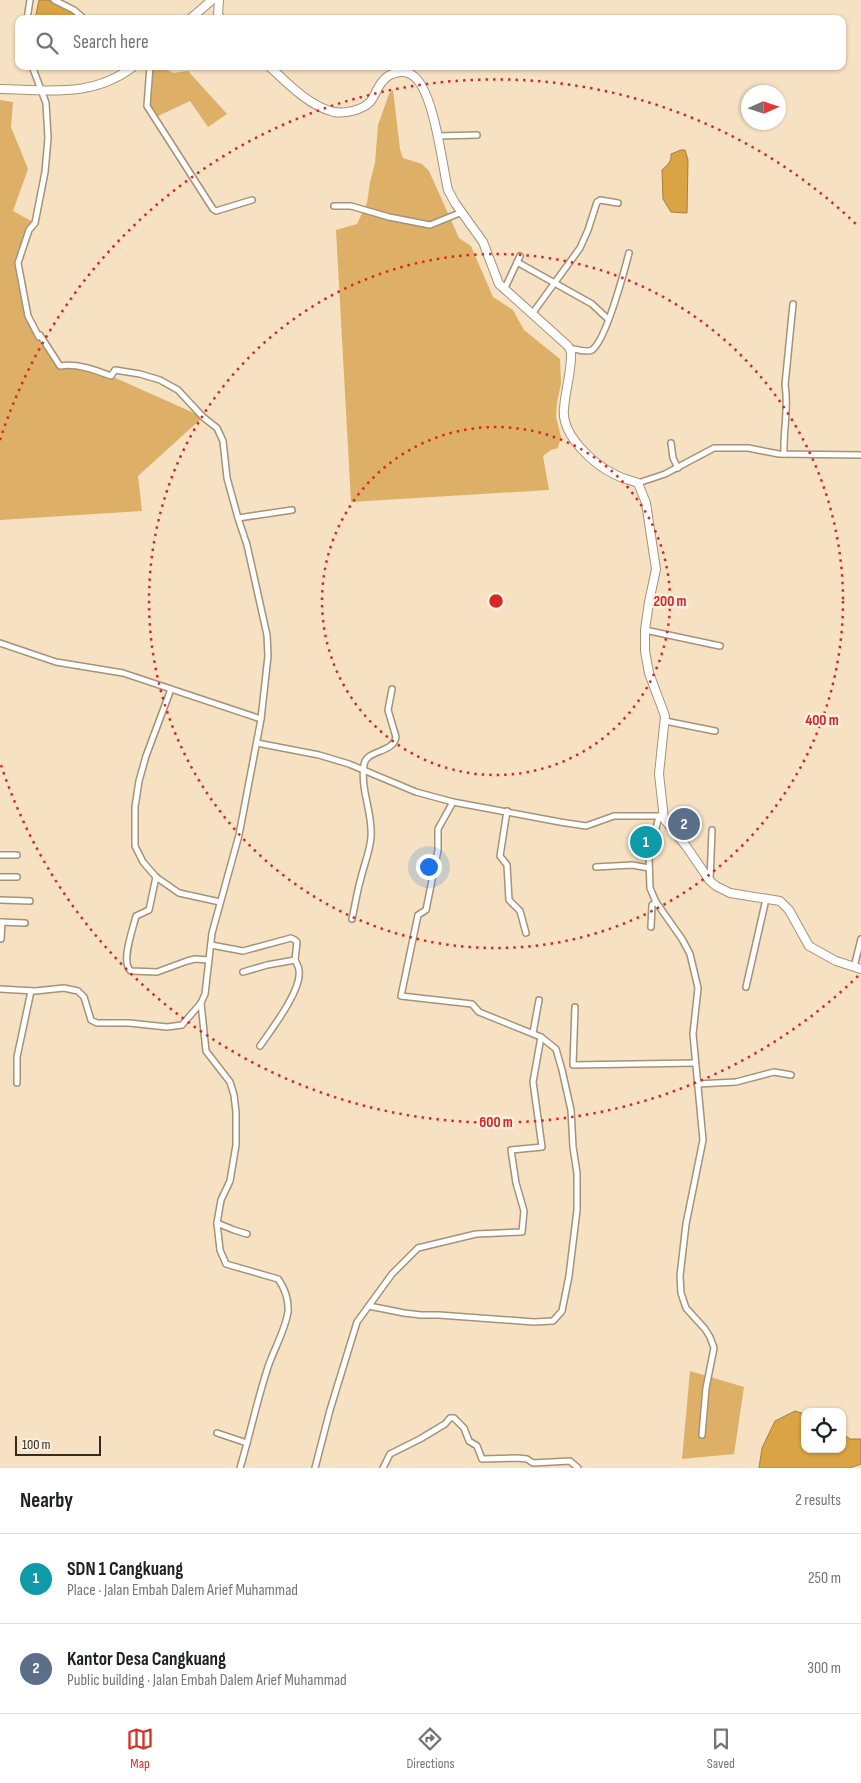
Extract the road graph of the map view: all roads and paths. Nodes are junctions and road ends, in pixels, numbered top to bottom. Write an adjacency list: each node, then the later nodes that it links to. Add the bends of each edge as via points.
1 (30, 0): 5 (street)
2 (54, 0): 6 (street)
3 (212, 0): 7 (street)
4 (219, 0): 8 (street)
5 (28, 15)
6 (80, 15)
7 (195, 15)
8 (219, 15)
9 (34, 70): 14 (street)
10 (128, 70): 14 (street, via 116,79 91,88)
11 (150, 70): 17 (street, via 147,106 216,211)
12 (274, 70): 16 (street, via 309,100 334,112 349,112 370,103 383,80 397,72 406,72 414,76 430,102)
13 (0, 89): 14 (street)
14 (42, 90): 36 (street, via 48,112 44,172 35,223 29,230 18,263 28,316 60,366 93,369 111,376 115,370 140,374 178,390 217,428 223,441)
15 (478, 134): 16 (street)
16 (437, 136): 20 (street, via 448,190)
17 (252, 200)
18 (618, 203): 24 (street, via 597,202 584,240)
19 (334, 206): 20 (street, via 363,208 430,225)
20 (462, 212): 25 (street, via 483,242)
21 (629, 253): 28 (street)
22 (520, 256): 23 (street)
23 (517, 262): 24 (street); 25 (street)
24 (553, 283): 27 (street); 28 (street, via 592,304)
25 (504, 290): 27 (street)
26 (793, 304): 31 (street, via 785,386)
27 (532, 314): 29 (street)
28 (608, 319): 29 (street, via 600,341 592,350)
29 (569, 348): 34 (street, via 572,357 564,408 565,426 576,443 601,466)
30 (671, 443): 33 (street)
31 (784, 454): 32 (street); 33 (street, via 748,448 714,448)
32 (861, 455)
33 (678, 468): 34 (street)
34 (638, 483): 37 (street, via 646,503 656,569)
35 (292, 510): 36 (street)
36 (238, 518): 42 (street, via 267,635)
37 (645, 630): 39 (street); 43 (street, via 649,673)
38 (0, 644): 40 (street, via 56,662 123,673)
39 (720, 646)
40 (171, 689): 42 (street); 57 (street, via 146,756 135,807 135,846)
41 (392, 689): 46 (street, via 388,710 395,741 367,758)
42 (261, 719): 45 (street)
43 (665, 721): 44 (street); 49 (street, via 658,774)
44 (715, 731)
45 (257, 743): 46 (street, via 319,755); 62 (street, via 239,835)
46 (364, 771): 47 (street, via 416,792); 64 (street, via 371,838)
47 (453, 802): 48 (street); 82 (street, via 438,829 438,850 426,910 418,914 401,996 472,1004 480,1012)
48 (507, 811): 49 (street, via 586,826 612,816); 68 (street, via 500,856 507,865 509,900 520,911)
49 (661, 816): 54 (street); 58 (street)
50 (712, 830): 58 (street)
51 (0, 855): 52 (street)
52 (17, 855)
53 (596, 867): 54 (street, via 632,865)
54 (649, 868): 63 (street, via 650,888)
55 (0, 877): 56 (street)
56 (17, 877)
57 (156, 877): 62 (street, via 179,893); 72 (street, via 149,910 136,916 127,951 128,969 157,972 187,961)
58 (710, 881): 59 (street, via 730,894)
59 (766, 899): 74 (street, via 786,906 809,946); 76 (street)
60 (0, 900): 61 (street)
61 (30, 901)
62 (220, 902): 71 (street)
63 (656, 902): 67 (street, via 652,904); 85 (street, via 690,954 698,988 693,1034)
64 (352, 919)
65 (1, 922): 66 (street); 69 (street)
66 (24, 923)
67 (651, 928)
68 (526, 933)
69 (1, 939)
70 (861, 939): 74 (street)
71 (211, 944): 72 (street); 73 (street, via 243,952 293,938 296,942)
72 (208, 960): 80 (street, via 205,994)
73 (295, 960): 75 (street); 84 (street, via 300,972 293,994)
74 (857, 968)
75 (243, 972)
76 (746, 987)
77 (0, 989): 78 (street)
78 (32, 991): 80 (street, via 64,988 78,991 84,997 91,1020 97,1023 179,1026); 87 (street, via 16,1057)
79 (538, 1000): 82 (street)
80 (201, 1003): 89 (street, via 206,1051 230,1082 236,1112 236,1145 230,1181 221,1200)
81 (575, 1007): 85 (street, via 573,1065)
82 (533, 1033): 83 (street)
83 (541, 1037): 91 (street, via 533,1082 542,1147 511,1150 524,1211 522,1232 476,1234 418,1248 392,1274); 91 (street, via 556,1049 562,1070 571,1110 577,1173 577,1210 562,1312 553,1321 534,1322 404,1313)
84 (260, 1046)
85 (695, 1064): 88 (street)
86 (791, 1075): 88 (street, via 774,1072 736,1082)
87 (17, 1083)
88 (697, 1084): 93 (street, via 703,1140 686,1224 680,1276 686,1308 705,1329 714,1348)
89 (217, 1223): 90 (street); 94 (street, via 220,1250 226,1264 278,1279 288,1303)
90 (247, 1234)
91 (370, 1306): 96 (street, via 357,1322 344,1359)
92 (216, 1433): 94 (street)
93 (702, 1435)
94 (247, 1443): 95 (street)
95 (240, 1468)
96 (315, 1468)
97 (383, 1468): 98 (street, via 390,1454 420,1439 450,1418 464,1428 482,1459 517,1458 533,1463 570,1461)
98 (578, 1468)

